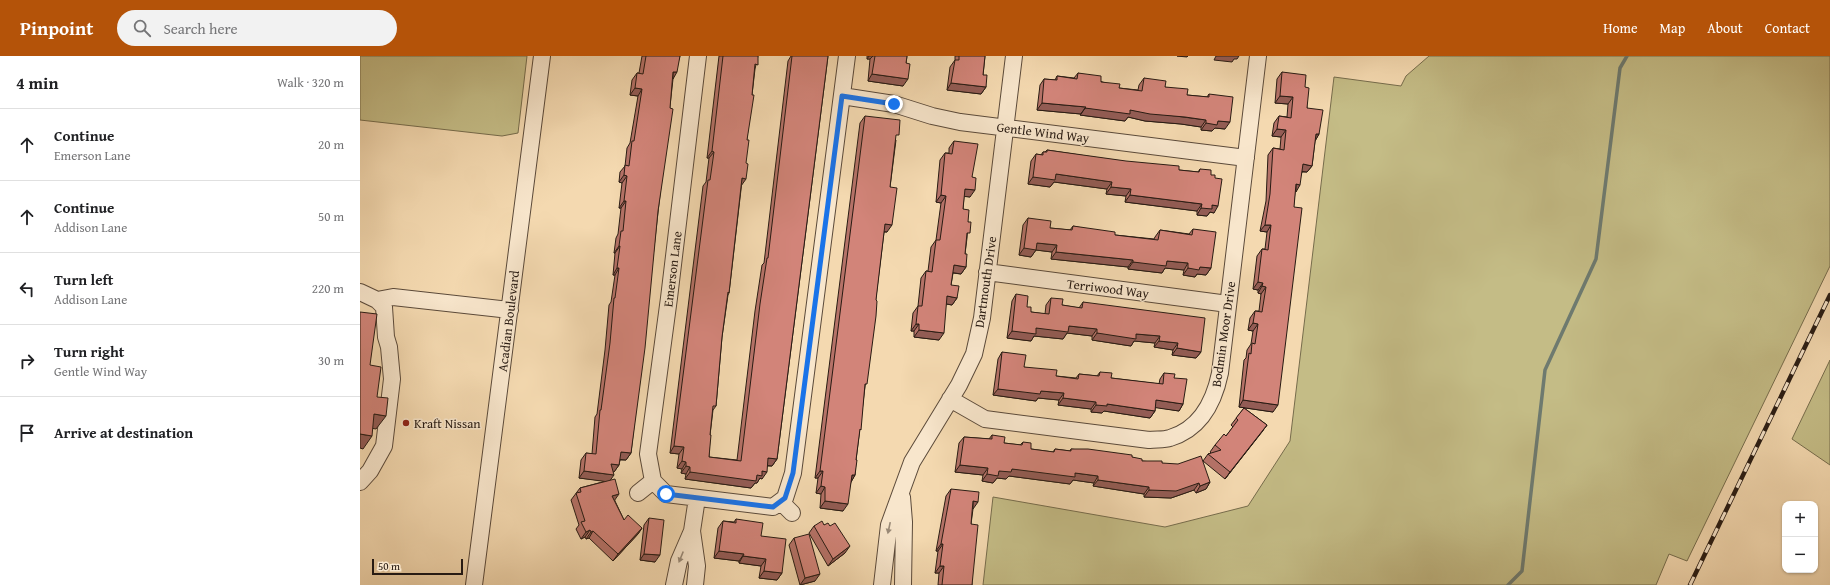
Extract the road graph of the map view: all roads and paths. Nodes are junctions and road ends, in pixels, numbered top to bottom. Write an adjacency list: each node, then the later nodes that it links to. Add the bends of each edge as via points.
1 (542, 56): 12 (street, Acadian Boulevard)
2 (698, 56): 14 (street, Emerson Lane, via 648,454)
3 (847, 56): 6 (street)
4 (1014, 56): 7 (street, Dartmouth Drive)
5 (1258, 56): 8 (street, Bodmin Moor Drive)
6 (842, 96): 7 (street, Gentle Wind Way, via 894,104 960,122); 18 (street, via 793,473 785,498 786,507)
7 (1006, 128): 8 (street, Gentle Wind Way); 9 (street, Dartmouth Drive)
8 (1246, 158): 11 (street, Bodmin Moor Drive)
9 (987, 272): 11 (street, Terriwood Way); 13 (street, Dartmouth Drive, via 982,318 974,354)
10 (365, 297): 12 (street, via 393,296); 15 (street, via 384,307 392,379 384,446)
11 (1228, 304): 13 (street, Bodmin Moor Drive, via 1217,388 1200,420 1186,432 1169,438 1149,440 985,419)
12 (510, 310): 20 (street, Acadian Boulevard)
13 (950, 399): 16 (street, Dartmouth Drive, via 912,462)
14 (653, 481): 17 (street); 18 (street, via 666,494)
15 (360, 482)
16 (902, 492): 23 (street, Dartmouth Drive, one-way to 23, via 889,525); 24 (street, Dartmouth Drive)
17 (638, 493)
18 (697, 498): 19 (street)
19 (692, 531): 21 (street, one-way to 21, via 679,561); 22 (street, via 697,566)
20 (474, 585)
21 (674, 585)
22 (695, 585)
23 (882, 585)
24 (903, 585)

